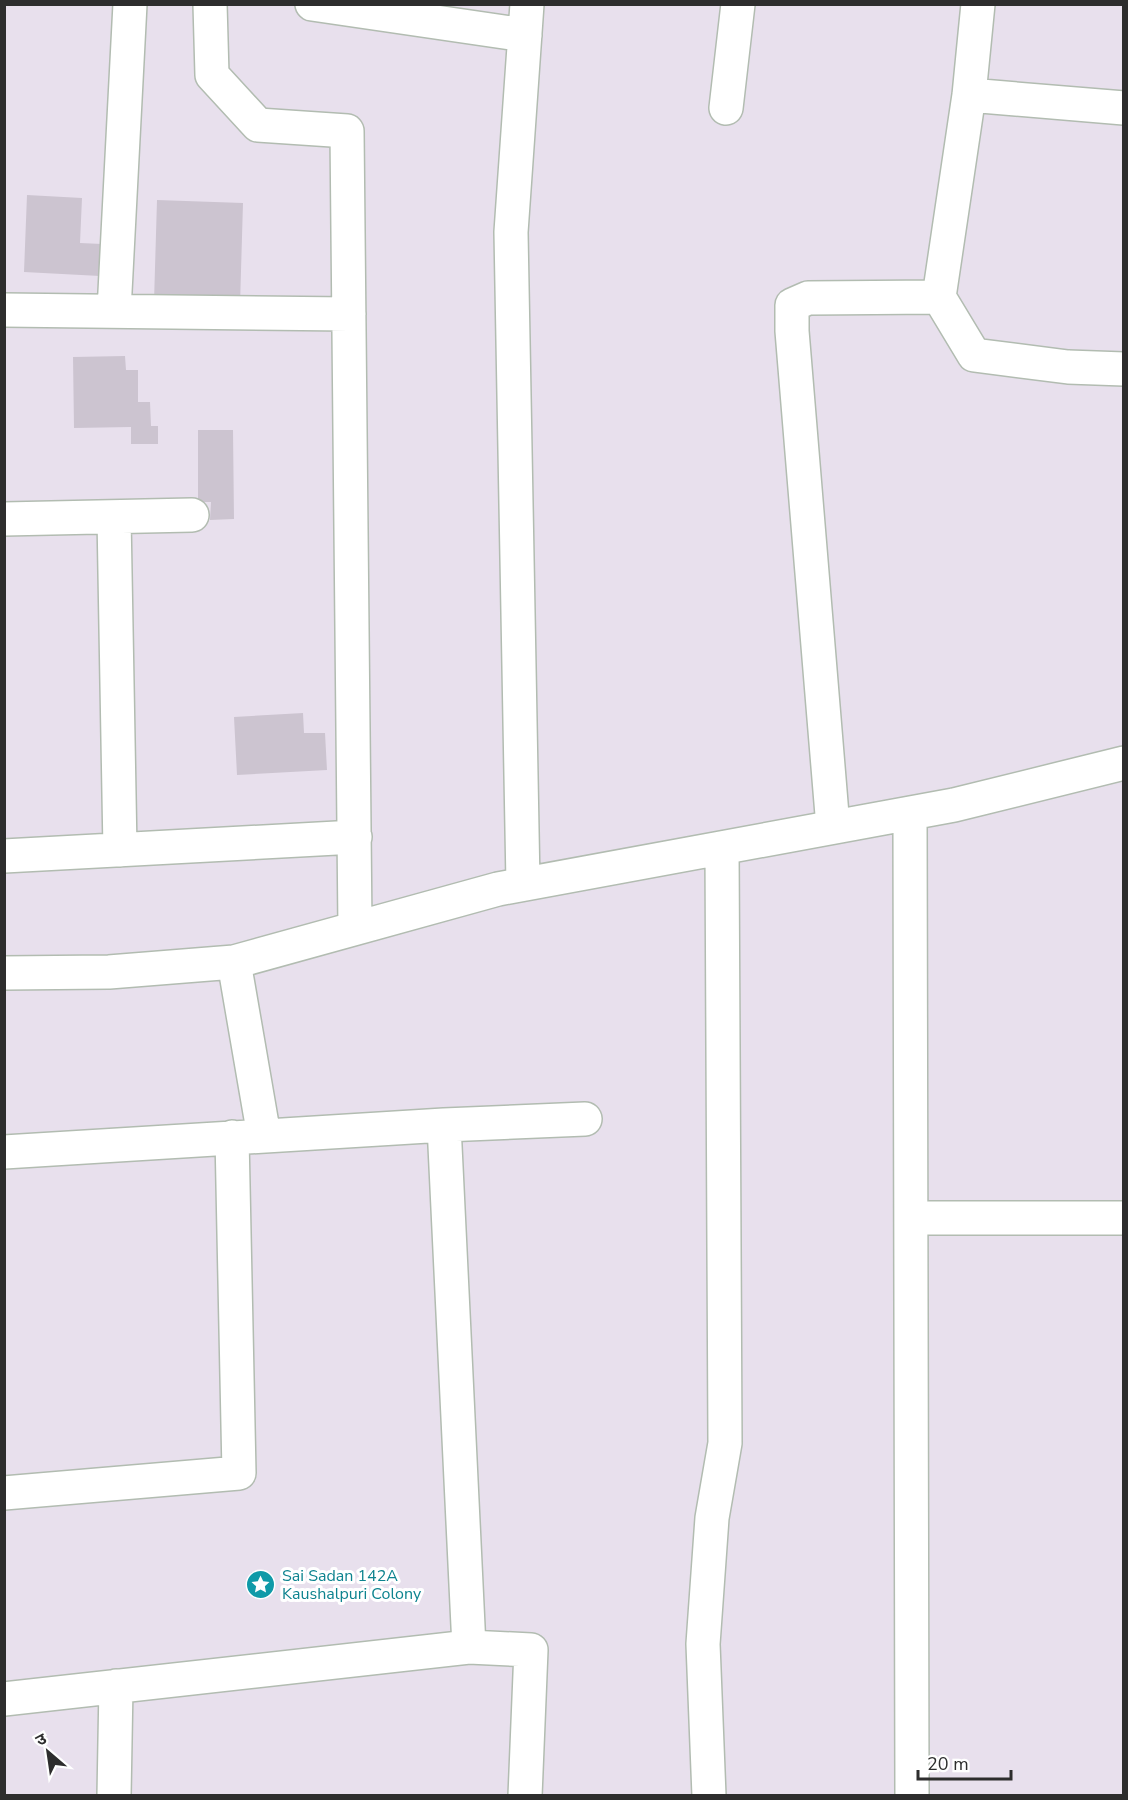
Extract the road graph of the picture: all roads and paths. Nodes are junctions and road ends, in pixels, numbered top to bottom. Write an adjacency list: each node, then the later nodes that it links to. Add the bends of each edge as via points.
1 (130, 4): 12 (street)
2 (210, 4): 13 (street, via 212,75 258,125 347,131)
3 (738, 4): 8 (street)
4 (978, 4): 7 (street)
5 (325, 5): 6 (street)
6 (526, 20): 25 (street, via 511,232)
7 (969, 95): 9 (street); 10 (street)
8 (726, 108)
9 (1124, 108)
10 (939, 297): 14 (street, via 974,355 1068,367); 20 (street, via 808,298 792,305)
11 (4, 310): 12 (street)
12 (114, 311): 13 (street)
13 (349, 314): 21 (street)
14 (1124, 369)
15 (192, 516): 16 (street)
16 (114, 517): 17 (street); 23 (street)
17 (4, 519)
18 (1124, 763): 19 (street)
19 (910, 814): 20 (street); 33 (street)
20 (833, 827): 22 (street)
21 (355, 837): 23 (street); 26 (street)
22 (722, 848): 25 (street); 41 (street, via 725,1443 712,1518 703,1644)
23 (120, 850): 24 (street)
24 (4, 856)
25 (523, 884): 26 (street)
26 (356, 928): 27 (street)
27 (234, 962): 28 (street, via 109,972); 31 (street)
28 (4, 973)
29 (585, 1119): 30 (street)
30 (444, 1125): 31 (street); 36 (street)
31 (248, 1137): 32 (street); 35 (street, via 239,1473)
32 (4, 1152)
33 (911, 1218): 34 (street); 42 (street)
34 (1124, 1218)
35 (4, 1493)
36 (469, 1647): 37 (street); 40 (street, via 531,1650)
37 (116, 1686): 38 (street); 39 (street)
38 (4, 1699)
39 (114, 1796)
40 (525, 1796)
41 (709, 1796)
42 (912, 1796)

